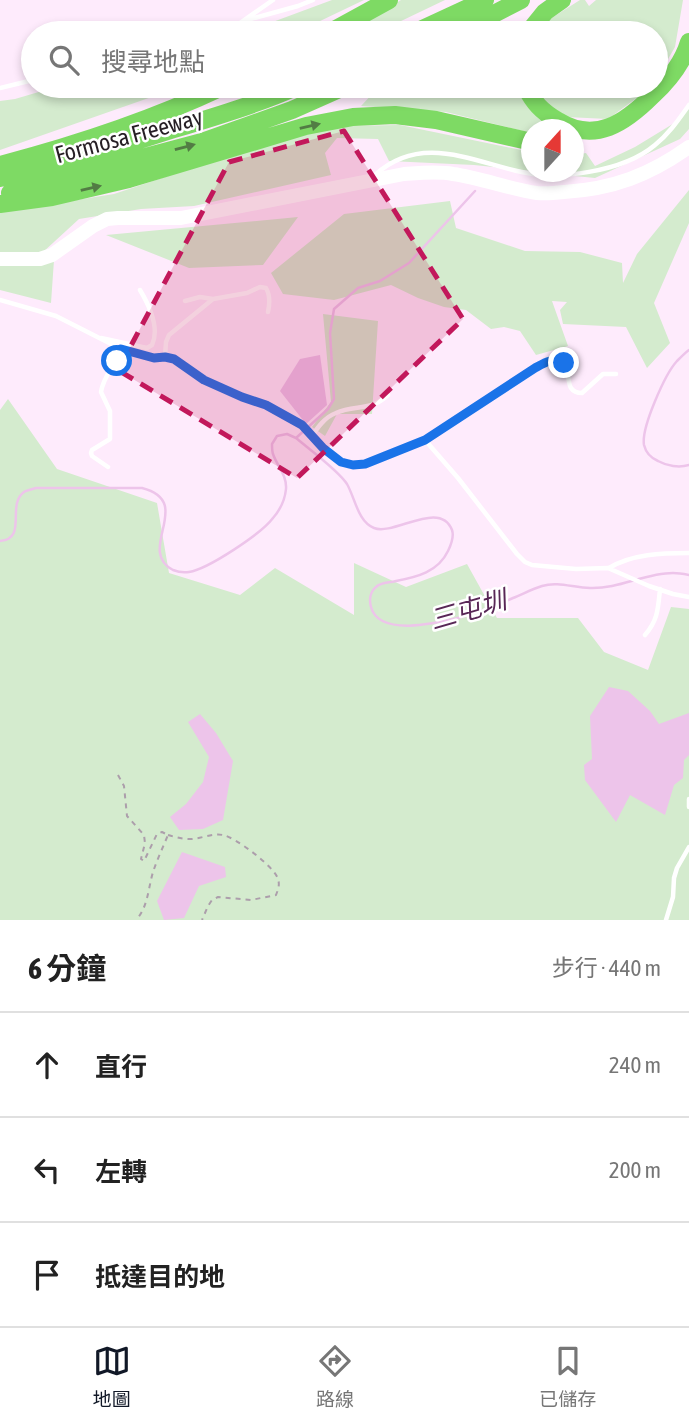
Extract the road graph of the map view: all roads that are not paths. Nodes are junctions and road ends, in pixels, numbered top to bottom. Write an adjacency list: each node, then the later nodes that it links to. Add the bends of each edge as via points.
1 (273, 0): 7 (lane)
2 (313, 0): 8 (lane)
3 (389, 0): 9 (highway)
4 (485, 0): 10 (highway)
5 (522, 0): 11 (highway)
6 (562, 0): 12 (highway)
7 (243, 21)
8 (247, 21)
9 (351, 21)
10 (440, 21)
11 (481, 21)
12 (538, 21)
13 (689, 42): 15 (highway)
14 (689, 66): 18 (highway)
15 (668, 77)
16 (21, 83): 17 (lane)
17 (0, 88)
18 (668, 97)
19 (197, 98): 29 (highway, via 113,131)
20 (267, 98): 30 (highway, Formosa Freeway, via 104,152)
21 (319, 98): 32 (highway, Formosa Freeway, one-way to 21, via 202,142)
22 (531, 98): 23 (highway, via 543,112 570,128 599,131 622,121)
23 (650, 98)
24 (667, 98): 27 (highway, via 622,130)
25 (689, 104): 31 (lane, via 654,147 593,171 549,176 427,152 403,157)
26 (521, 140): 33 (highway, one-way to 26, via 128,179 306,126 353,117 395,115 436,120)
27 (584, 142)
28 (689, 147): 31 (street, via 624,183 590,191 541,194 440,172)
29 (0, 165)
30 (0, 178)
31 (370, 180): 34 (street, via 181,218 107,219 52,255)
32 (0, 195)
33 (0, 204)
34 (0, 259)
35 (140, 290): 40 (lane, via 153,323 152,345 147,348)
36 (213, 299): 38 (lane); 39 (lane, via 265,288); 42 (lane, via 169,335)
37 (0, 300): 40 (lane, via 56,316)
38 (185, 302)
39 (268, 312)
40 (97, 337): 41 (lane)
41 (121, 349): 42 (lane); 47 (lane, via 101,392 110,411 110,439 91,453)
42 (165, 357): 45 (lane, via 222,389 266,405 302,425)
43 (616, 374): 46 (lane, via 603,374 576,393 564,363 548,361)
44 (388, 395): 45 (lane, via 371,406 338,411)
45 (312, 436): 46 (lane, via 341,462 353,465)
46 (425, 440): 49 (lane, via 525,562)
47 (108, 467)
48 (689, 553): 49 (lane, via 640,557)
49 (608, 569): 50 (lane)
50 (660, 589): 51 (lane); 52 (lane, via 657,617)
51 (689, 597)
52 (645, 635)
53 (689, 799): 54 (lane)
54 (689, 807)
55 (689, 847): 56 (lane, via 677,868)
56 (666, 920)

